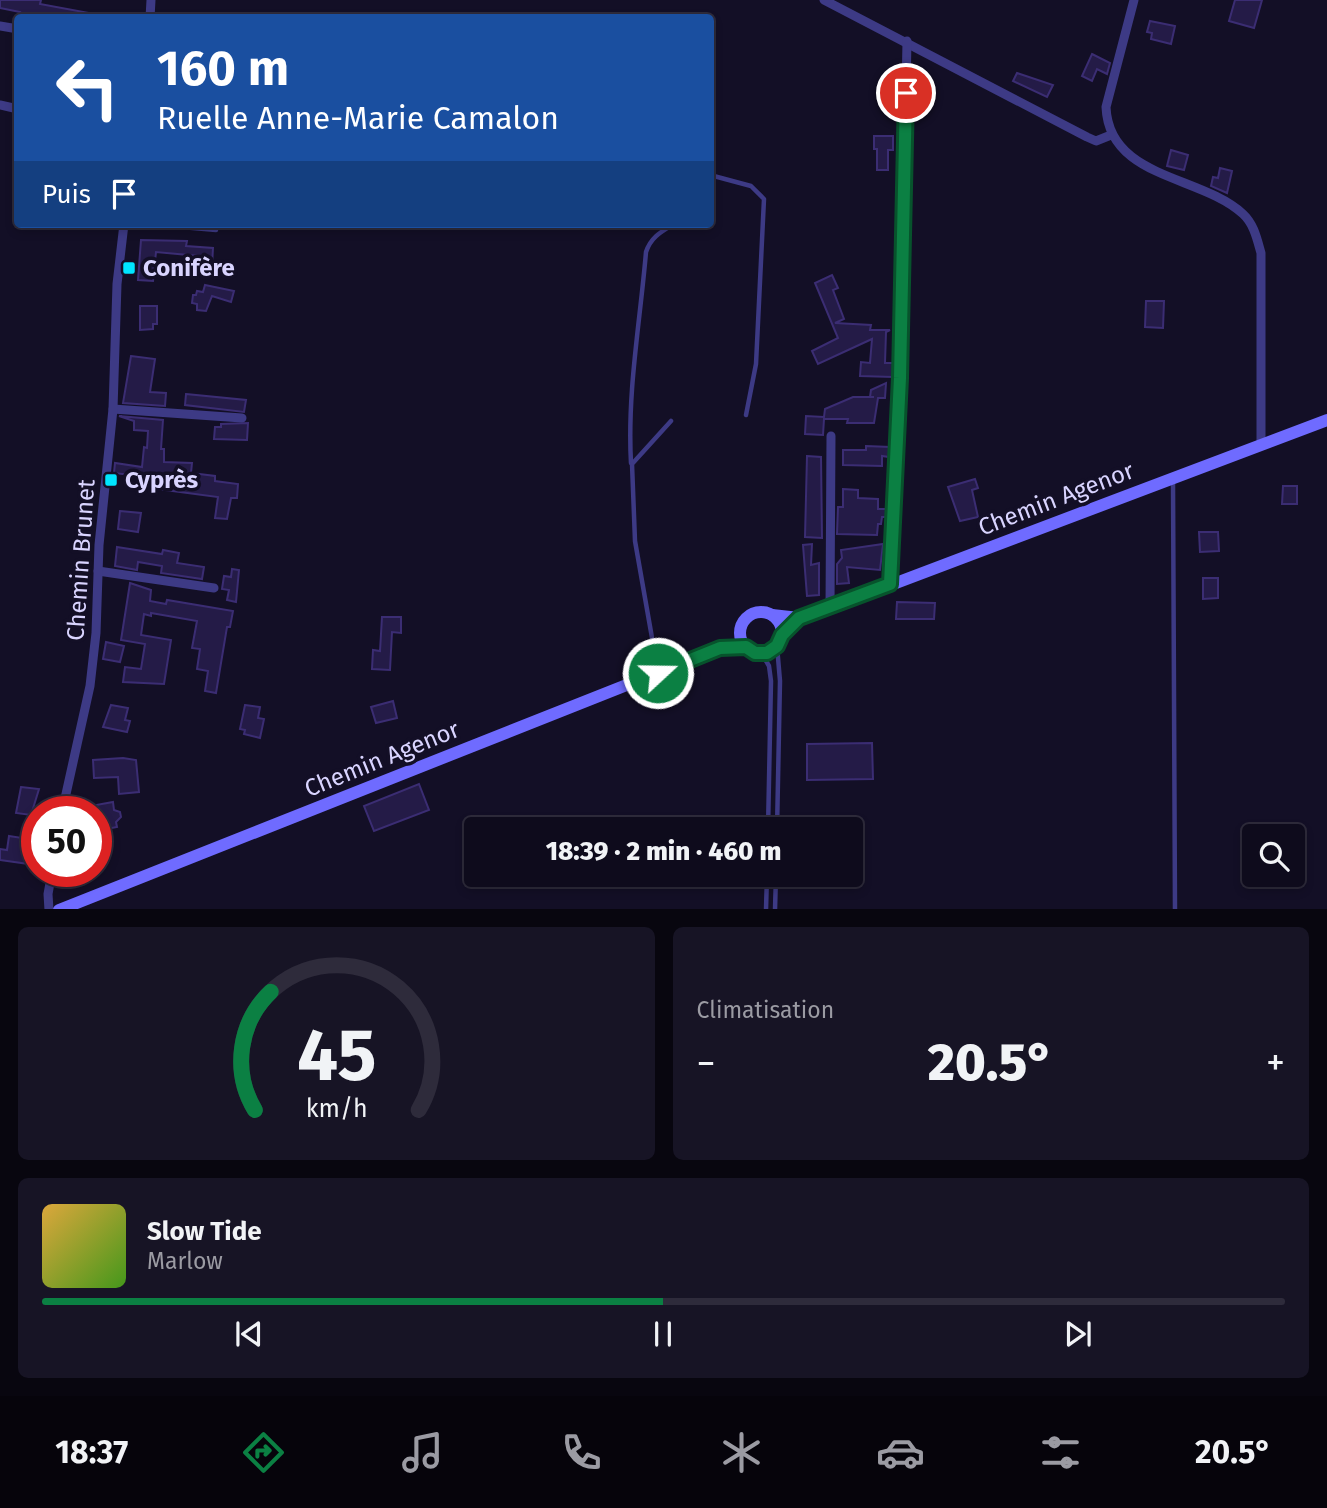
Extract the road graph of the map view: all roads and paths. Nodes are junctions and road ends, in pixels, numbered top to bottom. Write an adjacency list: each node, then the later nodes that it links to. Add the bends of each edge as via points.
1 (824, 0): 3 (street)
2 (1134, 0): 4 (street, via 1106,107)
3 (907, 41): 4 (street, via 1087,137 1096,141); 20 (street, via 900,378)
4 (1111, 135): 16 (street, via 1129,157 1244,214 1255,232 1261,253)
5 (714, 176): 11 (lane, via 751,186 764,199 756,364)
6 (124, 228): 10 (street, Chemin Brunet)
7 (193, 228): 9 (lane)
8 (667, 228): 17 (lane, via 649,243 646,252 631,399)
9 (216, 230)
10 (113, 410): 12 (street); 19 (street, Chemin Brunet)
11 (746, 415)
12 (242, 418)
13 (1327, 420): 16 (main road, Chemin Agenor)
14 (671, 421): 17 (lane)
15 (831, 436): 22 (street)
16 (1261, 445): 18 (main road, Chemin Agenor)
17 (632, 464): 30 (lane, via 635,541)
18 (1173, 476): 20 (main road, Chemin Agenor); 41 (lane)
19 (98, 571): 21 (street); 31 (street, Chemin Brunet, via 90,686)
20 (890, 584): 22 (main road, Chemin Agenor)
21 (214, 588)
22 (830, 607): 24 (main road, Chemin Agenor)
23 (772, 615): 24 (main road, Chemin Agenor); 25 (main road, Chemin Agenor, via 750,615); 26 (main road, via 780,624)
24 (799, 618): 26 (main road, Chemin Agenor)
25 (741, 630): 27 (main road); 28 (main road, Chemin Agenor)
26 (780, 641): 29 (main road, Chemin Agenor); 33 (lane)
27 (746, 647): 28 (main road, Chemin Agenor); 29 (main road, Chemin Agenor)
28 (720, 648): 30 (main road, Chemin Agenor)
29 (762, 653): 32 (lane, via 771,681)
30 (658, 673): 38 (main road, Chemin Agenor)
31 (66, 796)
32 (768, 817)
33 (776, 817)
34 (49, 887): 37 (street)
35 (767, 887): 39 (lane)
36 (776, 887): 40 (lane)
37 (49, 909)
38 (59, 909)
39 (766, 909)
40 (775, 909)
41 (1175, 909)

